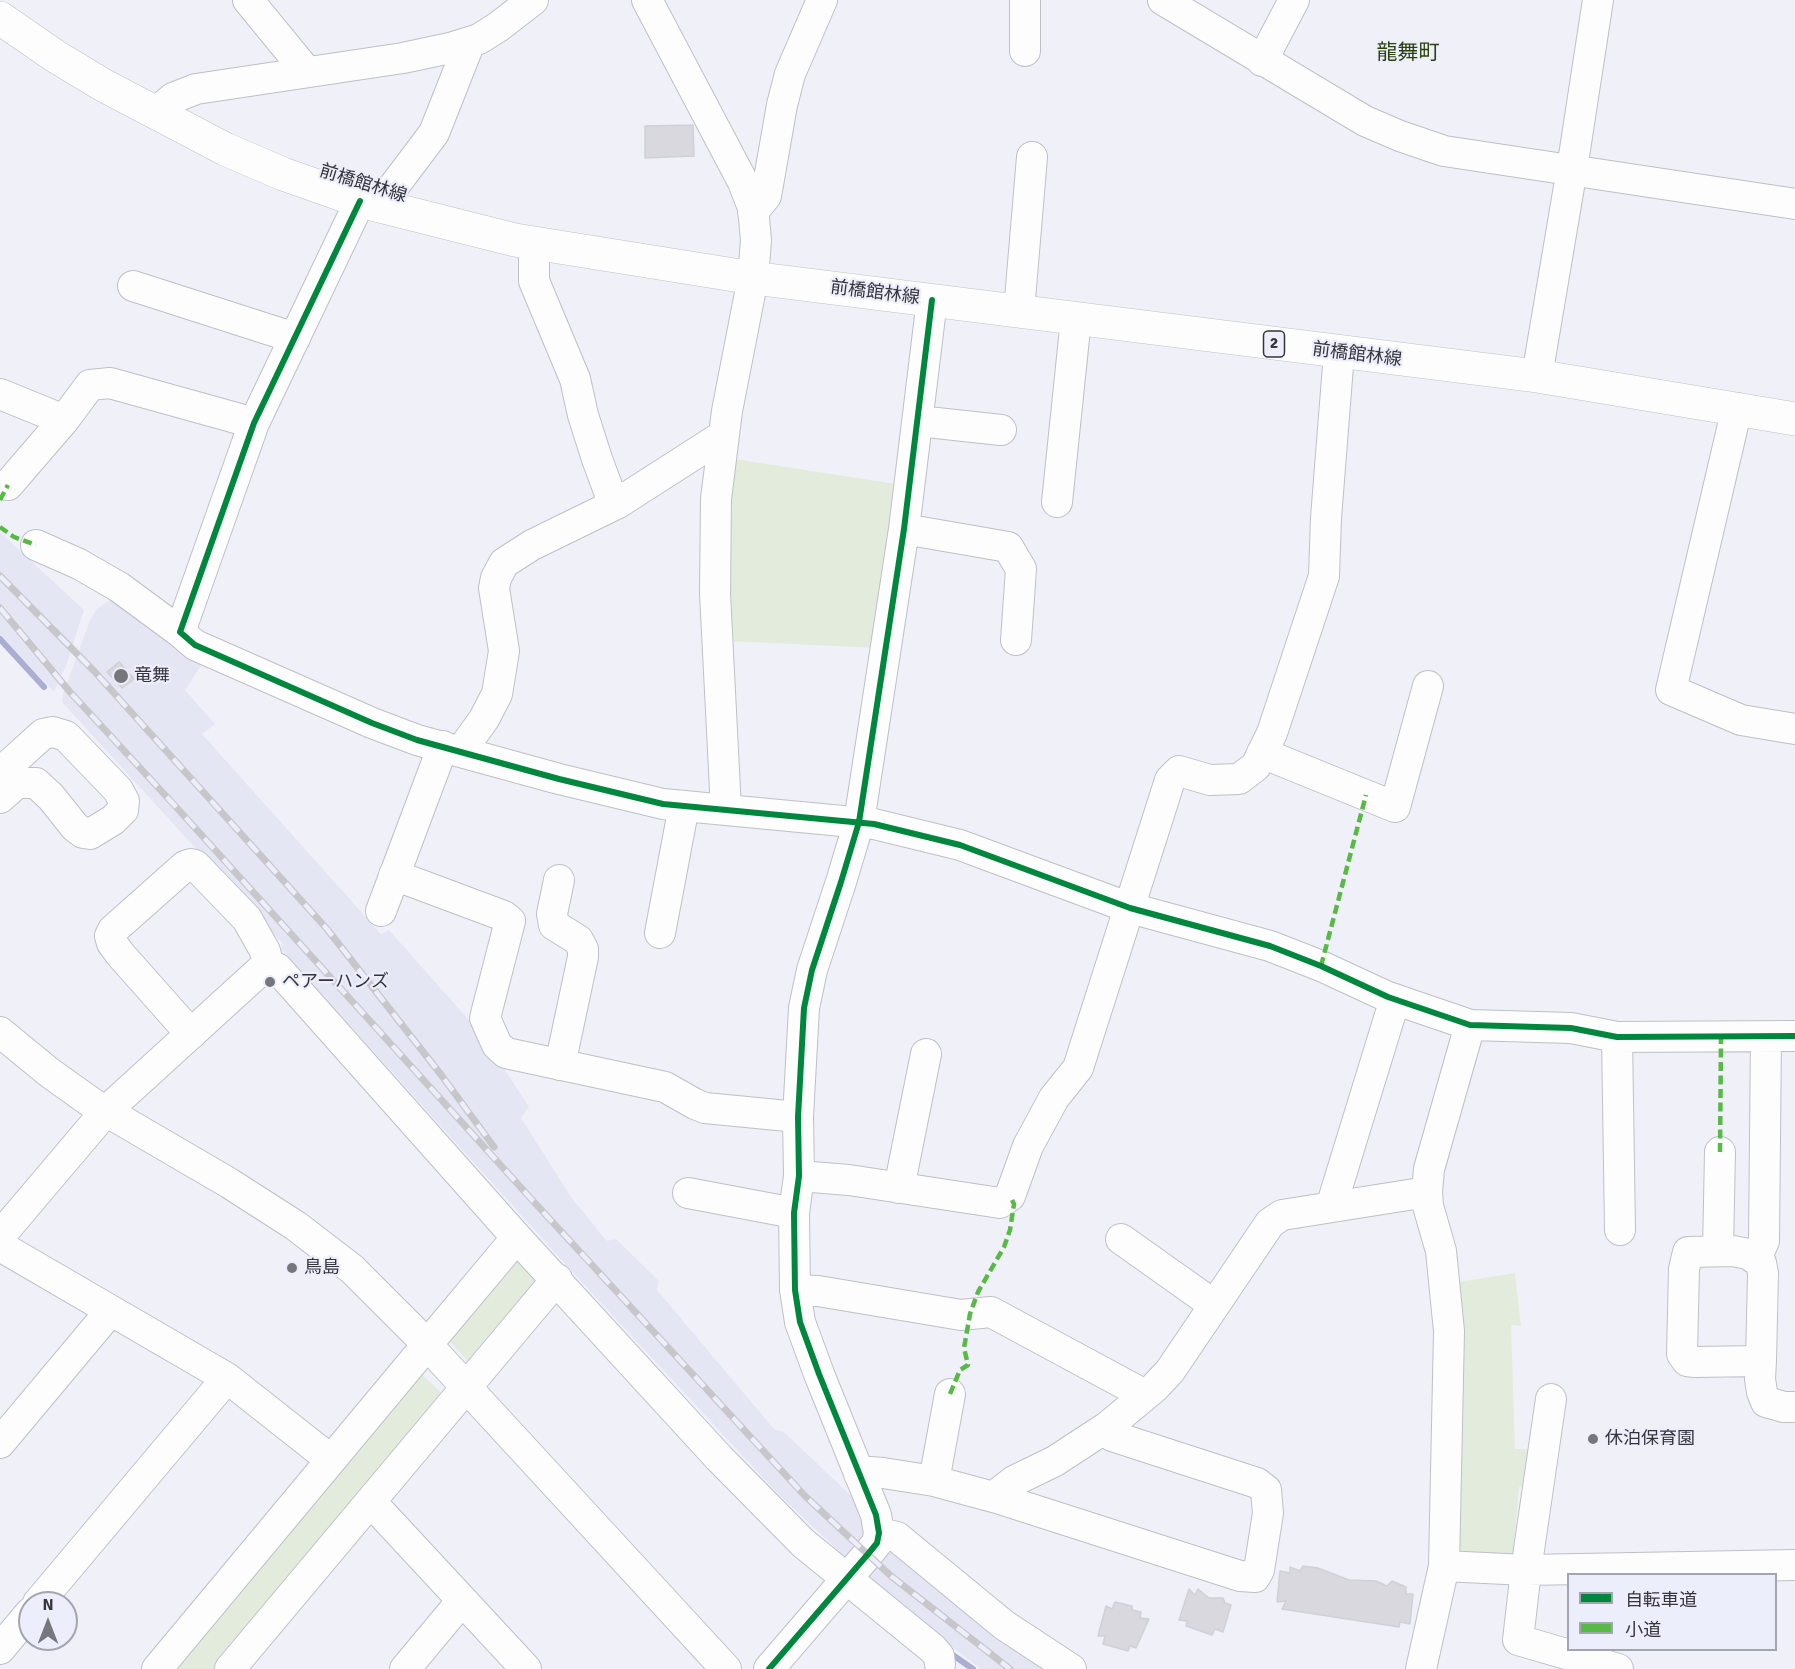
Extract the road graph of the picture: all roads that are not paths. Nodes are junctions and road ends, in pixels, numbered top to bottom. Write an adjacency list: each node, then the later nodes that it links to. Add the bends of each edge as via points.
1 (248, 0): 13 (street)
2 (533, 0): 10 (street, via 498,27)
3 (647, 0): 19 (street, via 743,182)
4 (822, 0): 19 (street, via 790,74 766,196)
5 (1025, 0): 11 (street)
6 (1163, 0): 12 (street)
7 (1294, 0): 12 (street)
8 (1598, 0): 16 (street)
9 (0, 18): 14 (main road, 前橋館林線 / 2, via 55,56)
10 (470, 42): 13 (street, via 403,58); 17 (street, via 434,133)
11 (1024, 51)
12 (1262, 60): 16 (street, via 1341,108 1400,136 1444,151)
13 (307, 72): 14 (street, via 196,89 173,98)
14 (155, 113): 17 (main road, 前橋館林線 / 2, via 225,149)
15 (1032, 157): 24 (street)
16 (1572, 170): 18 (street); 28 (street)
17 (369, 204): 20 (main road, 前橋館林線 / 2); 26 (street)
18 (1795, 204)
19 (753, 212): 21 (street)
20 (534, 243): 21 (main road, 前橋館林線 / 2); 39 (street, via 534,281 575,379)
21 (753, 278): 23 (main road, 前橋館林線 / 2); 36 (street)
22 (133, 285): 26 (street)
23 (932, 300): 24 (main road, 前橋館林線 / 2); 33 (street)
24 (1019, 311): 25 (main road, 前橋館林線 / 2)
25 (1076, 319): 27 (main road, 前橋館林線 / 2); 38 (street)
26 (295, 338): 34 (street)
27 (1339, 353): 28 (main road, 前橋館林線 / 2); 47 (street, via 1324,576)
28 (1537, 376): 30 (main road, 前橋館林線 / 2)
29 (0, 394): 32 (street)
30 (1737, 408): 31 (main road, 前橋館林線 / 2); 45 (street, via 1671,690 1742,720)
31 (1795, 419)
32 (64, 420): 34 (street, via 90,385 110,383); 37 (street)
33 (918, 421): 35 (street); 40 (street)
34 (254, 423): 42 (street)
35 (1001, 430)
36 (724, 435): 39 (street); 51 (street, via 716,499 715,593)
37 (8, 485)
38 (1057, 502)
39 (614, 505): 46 (street, via 504,563 494,588 504,651 497,694 484,719)
40 (904, 529): 43 (street, via 1008,547 1021,569); 52 (street)
41 (36, 545): 42 (street, via 119,587)
42 (180, 632): 46 (street, via 195,645 372,723)
43 (1016, 640)
44 (1428, 686): 47 (street, via 1395,807)
45 (1795, 729)
46 (452, 748): 50 (street, via 559,780); 53 (street)
47 (1262, 753): 55 (street, via 1256,766 1239,778 1210,780 1179,771 1170,780)
48 (0, 774): 49 (street, via 44,734 53,732 66,736 124,801 123,810 113,820 90,834 75,827 36,783 17,783)
49 (0, 798)
50 (684, 806): 51 (street); 57 (street)
51 (726, 810): 52 (street)
52 (859, 822): 55 (street, via 960,845); 68 (street, via 812,970 804,1008)
53 (394, 875): 56 (street); 66 (street, via 510,921 485,1018 497,1045 506,1053)
54 (559, 880): 66 (street, via 552,914 554,925 578,940 583,949)
55 (1130, 908): 59 (street, via 1270,946); 71 (street, via 1078,1068 1048,1108 1028,1146 1010,1196 1000,1203)
56 (381, 911)
57 (660, 933)
58 (269, 966): 62 (street); 62 (street, via 247,920 195,864 185,866 112,930 110,936 120,954); 78 (street, via 277,968)
59 (1395, 999): 60 (street); 74 (street)
60 (1470, 1024): 63 (street, via 1571,1028); 72 (street, via 1429,1169)
61 (0, 1032): 67 (street)
62 (191, 1034): 67 (street)
63 (1617, 1036): 64 (street); 76 (street)
64 (1781, 1036): 82 (street, via 1764,1240)
65 (926, 1054): 71 (street)
66 (560, 1065): 68 (street, via 665,1087 705,1108)
67 (105, 1112): 77 (street); 87 (street, via 296,1226 352,1269)
68 (798, 1117): 70 (street)
69 (1720, 1152): 81 (street)
70 (799, 1176): 71 (street); 75 (street)
71 (899, 1188)
72 (1427, 1192): 74 (street); 104 (street, via 1441,1251 1449,1331)
73 (688, 1193): 75 (street)
74 (1331, 1207): 85 (street, via 1282,1215 1270,1223)
75 (794, 1213): 84 (street)
76 (1620, 1230)
77 (0, 1236)
78 (518, 1239): 83 (street); 87 (street)
79 (1121, 1239): 85 (street)
80 (0, 1246): 86 (street)
81 (1718, 1251): 82 (street, via 1748,1254); 88 (street, via 1688,1252 1682,1354 1687,1361 1695,1362)
82 (1756, 1259): 88 (street, via 1763,1273)
83 (557, 1279): 90 (street); 106 (street, via 772,1514)
84 (795, 1290): 92 (street, via 961,1315 991,1312); 98 (street, via 800,1322)
85 (1214, 1305): 92 (street, via 1170,1371)
86 (108, 1310): 89 (street); 96 (street)
87 (427, 1345): 90 (street); 97 (street)
88 (1761, 1361): 94 (street, via 1760,1379 1766,1402)
89 (227, 1378): 97 (street); 107 (street)
90 (466, 1388): 101 (street); 116 (street)
91 (950, 1394): 99 (street)
92 (1145, 1395): 95 (street)
93 (1551, 1399): 105 (street)
94 (1795, 1407)
95 (1107, 1427): 100 (street, via 1055,1461 1014,1481); 100 (street, via 1112,1436 1257,1483 1266,1490 1269,1513 1255,1577 1240,1576)
96 (0, 1443)
97 (331, 1460): 112 (street)
98 (859, 1474): 99 (street, via 877,1472); 102 (street)
99 (934, 1481): 100 (street)
100 (996, 1498)
101 (371, 1502): 108 (street); 113 (street)
102 (879, 1533): 106 (street, via 877,1543); 118 (street, via 897,1537 1004,1624)
103 (1795, 1565): 105 (street)
104 (1444, 1566): 105 (street); 119 (street)
105 (1526, 1570): 120 (street, via 1518,1640)
106 (846, 1579): 111 (street, via 933,1649 939,1656); 117 (street)
107 (48, 1591)
108 (463, 1602): 114 (street); 115 (street)
109 (18, 1627): 110 (street)
110 (1, 1646)
111 (940, 1667)
112 (157, 1669)
113 (230, 1669)
114 (405, 1669)
115 (526, 1669)
116 (726, 1669)
117 (769, 1669)
118 (1071, 1669)
119 (1421, 1669)
120 (1618, 1669)

